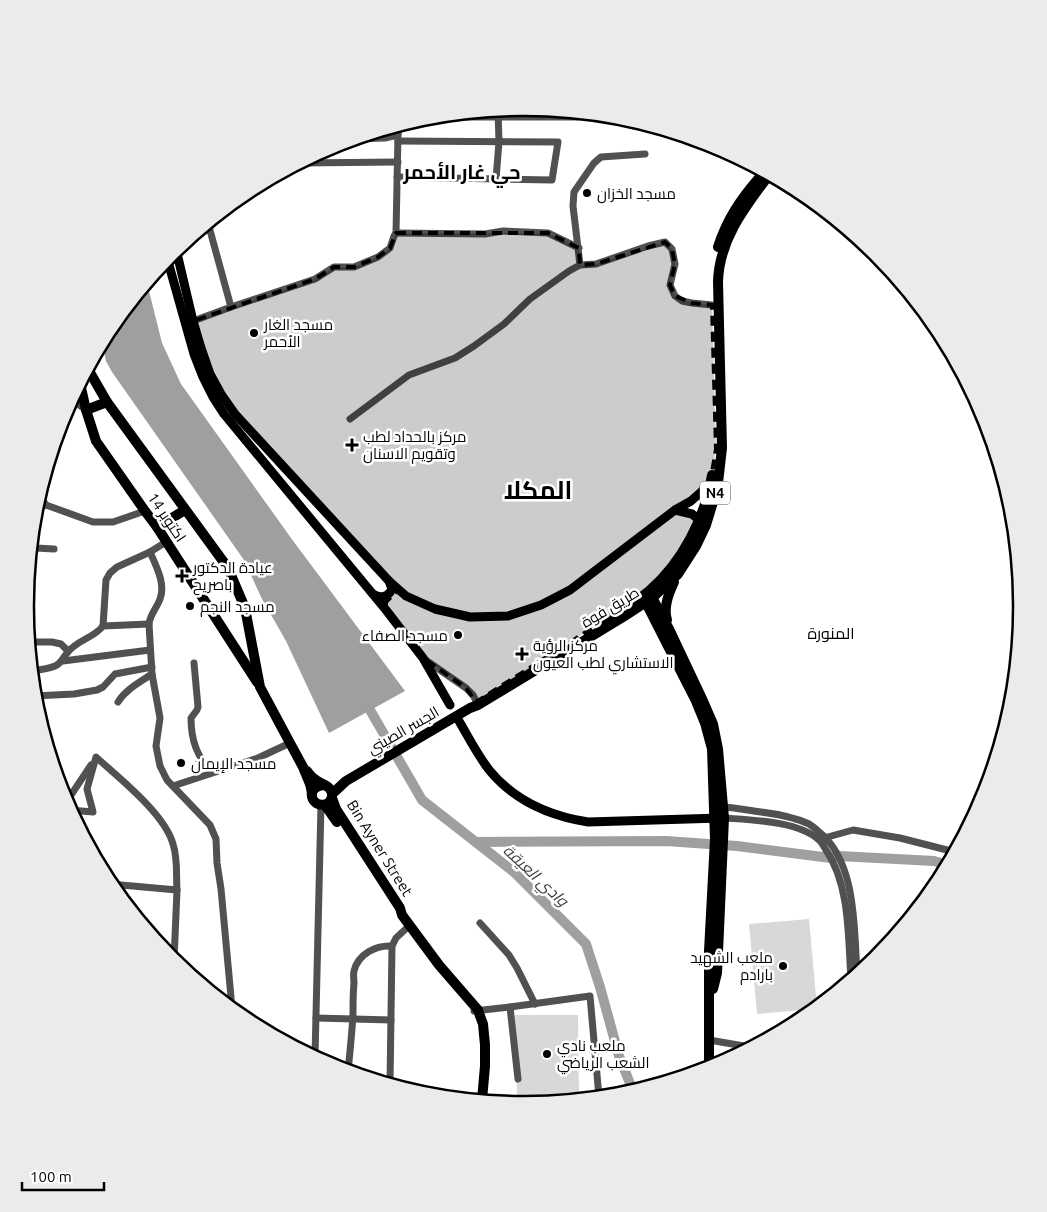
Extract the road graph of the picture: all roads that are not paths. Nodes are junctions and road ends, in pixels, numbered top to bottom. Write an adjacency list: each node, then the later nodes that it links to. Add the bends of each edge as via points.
1 (498, 117): 5 (street)
2 (398, 133): 4 (street)
3 (378, 138): 4 (street)
4 (398, 138): 5 (street); 7 (street)
5 (499, 142): 11 (street); 11 (street, via 558,142 552,180)
6 (645, 154): 16 (street, via 601,158 594,163 574,192)
7 (398, 162): 8 (street); 9 (street)
8 (316, 163)
9 (397, 178): 11 (street); 15 (street)
10 (760, 178): 13 (highway, طريق فوة / N4)
11 (496, 179)
12 (764, 180): 13 (highway, طريق فوة / N4)
13 (744, 201): 20 (highway, طريق فوة / N4, via 730,216 716,255); 34 (highway, طريق فوة / N4, via 729,235 719,271 722,448 716,492)
14 (210, 230): 21 (street)
15 (396, 233): 16 (street, via 548,233); 21 (street, via 390,248 378,257 354,266 334,267 315,279)
16 (579, 248): 18 (street)
17 (178, 259): 22 (main road)
18 (580, 265): 20 (street, via 596,264 665,242 672,249 674,264 670,285 676,296 692,303); 28 (street, via 530,299 474,346 454,358 409,375)
19 (170, 268): 42 (main road, via 194,354 213,397)
20 (712, 305): 29 (highway, طريق فوة / N4, via 716,449)
21 (231, 307): 22 (street)
22 (193, 321): 41 (main road, via 210,374 236,414)
23 (92, 375): 25 (highway)
24 (82, 393): 27 (highway, 14 اكتوبر)
25 (108, 402): 27 (highway); 31 (highway)
26 (78, 403): 27 (street)
27 (86, 410): 33 (highway, 14 اكتوبر, via 96,441)
28 (350, 419)
29 (710, 484): 32 (main road); 34 (highway, طريق فوة / N4)
30 (46, 505): 33 (street, via 90,521 105,522)
31 (185, 510): 35 (highway); 58 (highway, via 228,568 244,608)
32 (675, 510): 34 (main road, via 692,514); 43 (main road, via 570,590 541,605 508,616 457,615)
33 (145, 511): 35 (highway, 14 اكتوبر)
34 (702, 522): 40 (highway, طريق فوة / N4, via 696,546); 44 (highway, طريق فوة / N4, via 682,555)
35 (157, 527): 36 (highway, 14 اكتوبر)
36 (166, 542): 39 (street); 58 (highway, 14 اكتوبر)
37 (37, 548): 38 (street)
38 (54, 549)
39 (150, 552): 47 (street, via 162,593); 48 (street, via 110,573 106,580)
40 (678, 574): 44 (highway, طريق فوة / N4); 49 (highway, via 670,590)
41 (389, 581): 42 (main road, via 392,589 388,595); 43 (main road)
42 (372, 594): 45 (main road)
43 (406, 596): 45 (main road, via 392,596 386,602)
44 (647, 597): 46 (highway, طريق فوة / N4); 49 (highway); 62 (highway, طريق فوة / N4)
45 (386, 610): 53 (main road)
46 (623, 617): 49 (highway, via 645,616); 62 (highway, طريق فوة / N4)
47 (149, 624): 48 (street); 51 (street)
48 (103, 626): 52 (street, via 99,632)
49 (664, 629): 73 (highway, via 705,723 712,749)
50 (35, 642): 52 (street, via 61,644)
51 (150, 650): 54 (street); 57 (street)
52 (68, 651): 54 (street)
53 (423, 658): 61 (main road); 62 (street, via 466,688 473,695)
54 (63, 661): 56 (street, via 55,667)
55 (194, 663): 67 (street, via 198,710 191,718 193,739 196,751)
56 (38, 670)
57 (152, 671): 59 (street, via 115,674 97,690); 60 (street); 68 (street, via 160,718 156,746 160,766)
58 (260, 687): 64 (highway)
59 (42, 696)
60 (118, 702)
61 (450, 704)
62 (475, 705): 71 (highway, الجسر الصيني, via 349,779)
63 (459, 721): 73 (main road, via 490,771 518,796 551,814 588,822)
64 (290, 743): 66 (highway); 67 (street, via 258,758)
65 (96, 757): 69 (street); 72 (street, via 87,789 93,812); 77 (street, via 152,808 170,834 176,855)
66 (303, 767): 70 (highway); 71 (highway)
67 (211, 773): 68 (street)
68 (173, 786): 85 (street, via 210,825 216,839)
69 (72, 794)
70 (312, 794): 71 (highway, via 315,803); 71 (highway, الجسر الصيني, via 318,786)
71 (327, 796): 79 (highway, Bin Ayner Street, via 396,911); 89 (street)
72 (79, 811)
73 (719, 812): 74 (street, via 774,814 794,819 810,825); 92 (highway, via 709,951)
74 (823, 839): 75 (street, via 853,830); 82 (street, via 840,879)
75 (948, 850)
76 (121, 885): 77 (street)
77 (177, 890): 81 (street)
78 (480, 923): 86 (street, via 509,955)
79 (410, 926): 80 (street, via 400,933); 88 (highway, Bin Ayner Street)
80 (392, 946): 90 (street, via 375,948 357,964); 91 (street)
81 (174, 949)
82 (852, 954): 83 (street); 84 (street)
83 (855, 966)
84 (851, 969)
85 (231, 999)
86 (535, 1004): 87 (street); 99 (street, via 590,996)
87 (510, 1007): 88 (street); 98 (street)
88 (474, 1009): 100 (highway, Bin Ayner Street, via 479,1035); 101 (highway, Bin Ayner Street, via 483,1024)
89 (316, 1018): 90 (street); 94 (street)
90 (353, 1019): 91 (street); 96 (street)
91 (391, 1020): 97 (street)
92 (709, 1040): 93 (street); 95 (highway)
93 (740, 1045)
94 (315, 1049)
95 (709, 1059)
96 (349, 1063)
97 (390, 1077)
98 (518, 1079)
99 (598, 1090)
100 (477, 1094)
101 (482, 1094)

